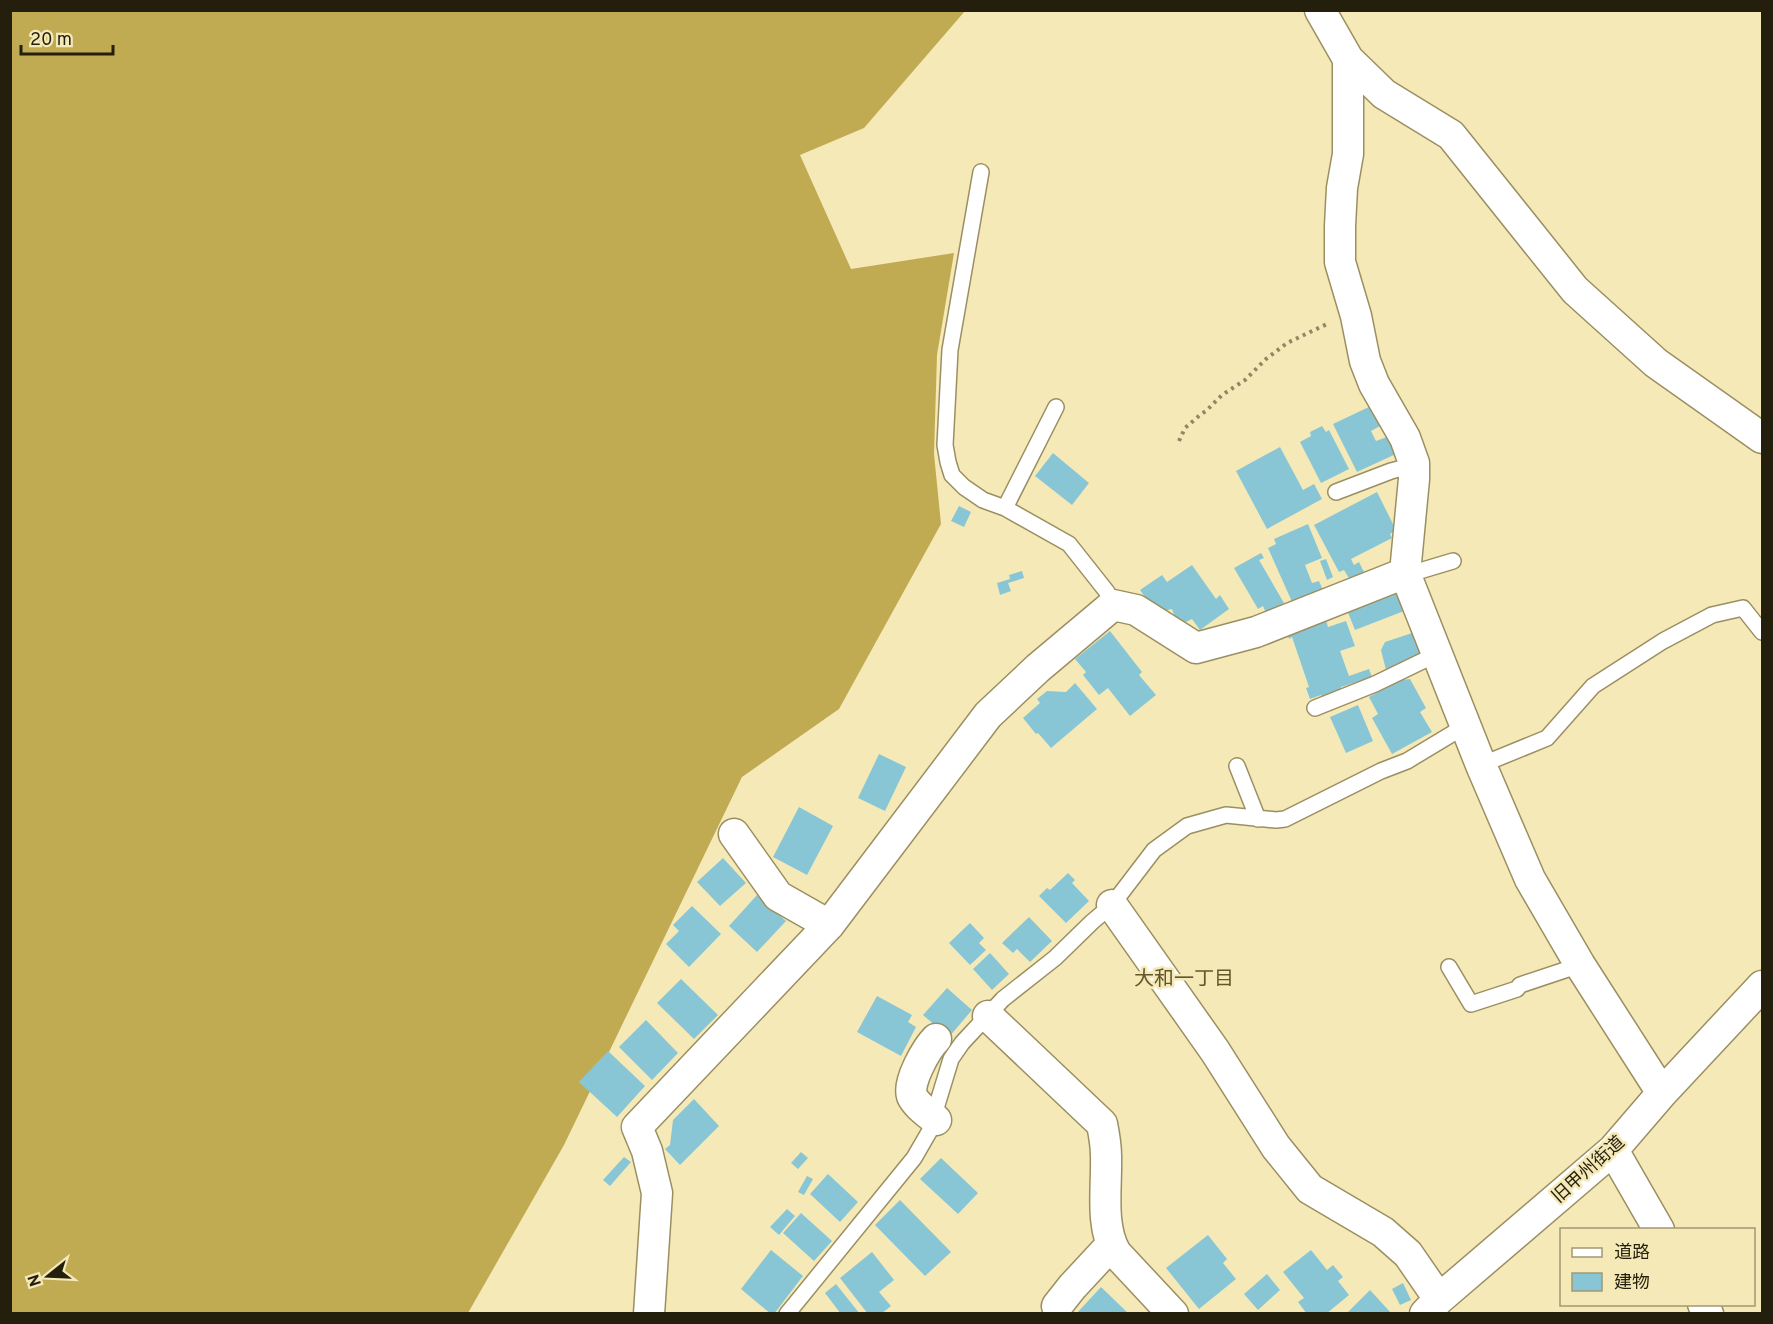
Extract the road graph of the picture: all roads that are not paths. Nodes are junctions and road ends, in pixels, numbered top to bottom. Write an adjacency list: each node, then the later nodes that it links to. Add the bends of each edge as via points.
1 (1320, 10): 2 (street)
2 (1348, 59): 5 (street, via 1384,94 1451,135 1575,290 1656,363); 6 (street, via 1348,154 1342,189 1340,262 1365,362 1405,438)
3 (981, 172): 8 (lane, via 950,350 945,445 952,475 983,500)
4 (1056, 406): 8 (lane)
5 (1762, 438)
6 (1414, 465): 7 (lane); 10 (street)
7 (1336, 492)
8 (1005, 508): 11 (lane, via 1069,544)
9 (1453, 561): 10 (lane)
10 (1405, 573): 11 (street, via 1256,632 1196,648 1136,610); 13 (street)
11 (1113, 605): 21 (street, via 988,715)
12 (1762, 632): 16 (lane, via 1743,608 1696,622 1593,686 1547,738)
13 (1437, 654): 14 (lane); 15 (street)
14 (1315, 708)
15 (1466, 726): 16 (street); 18 (lane, via 1407,761 1285,819)
16 (1481, 765): 22 (street, via 1530,879)
17 (1237, 766): 18 (lane)
18 (1258, 819): 20 (lane, via 1226,815 1187,826 1154,850)
19 (734, 834): 21 (street, via 778,896)
20 (1112, 905): 25 (lane); 33 (street, via 1215,1051 1276,1147 1310,1189 1383,1232 1408,1254)
21 (829, 925): 34 (street, via 636,1127 647,1151 657,1193)
22 (1580, 965): 23 (lane, via 1471,1004); 27 (street)
23 (1449, 967)
24 (1762, 986): 27 (street, 旧甲州街道)
25 (988, 1016): 28 (lane, via 951,1059); 31 (street, via 1102,1124 1106,1229)
26 (936, 1040): 28 (street, via 929,1046 911,1088 912,1096)
27 (1662, 1093): 29 (street, 旧甲州街道)
28 (936, 1120): 35 (lane, via 914,1158)
29 (1613, 1150): 30 (street); 33 (street, 旧甲州街道)
30 (1658, 1228)
31 (1111, 1245): 32 (street); 36 (street)
32 (1057, 1306)
33 (1432, 1306)
34 (649, 1314)
35 (788, 1314)
36 (1173, 1314)

